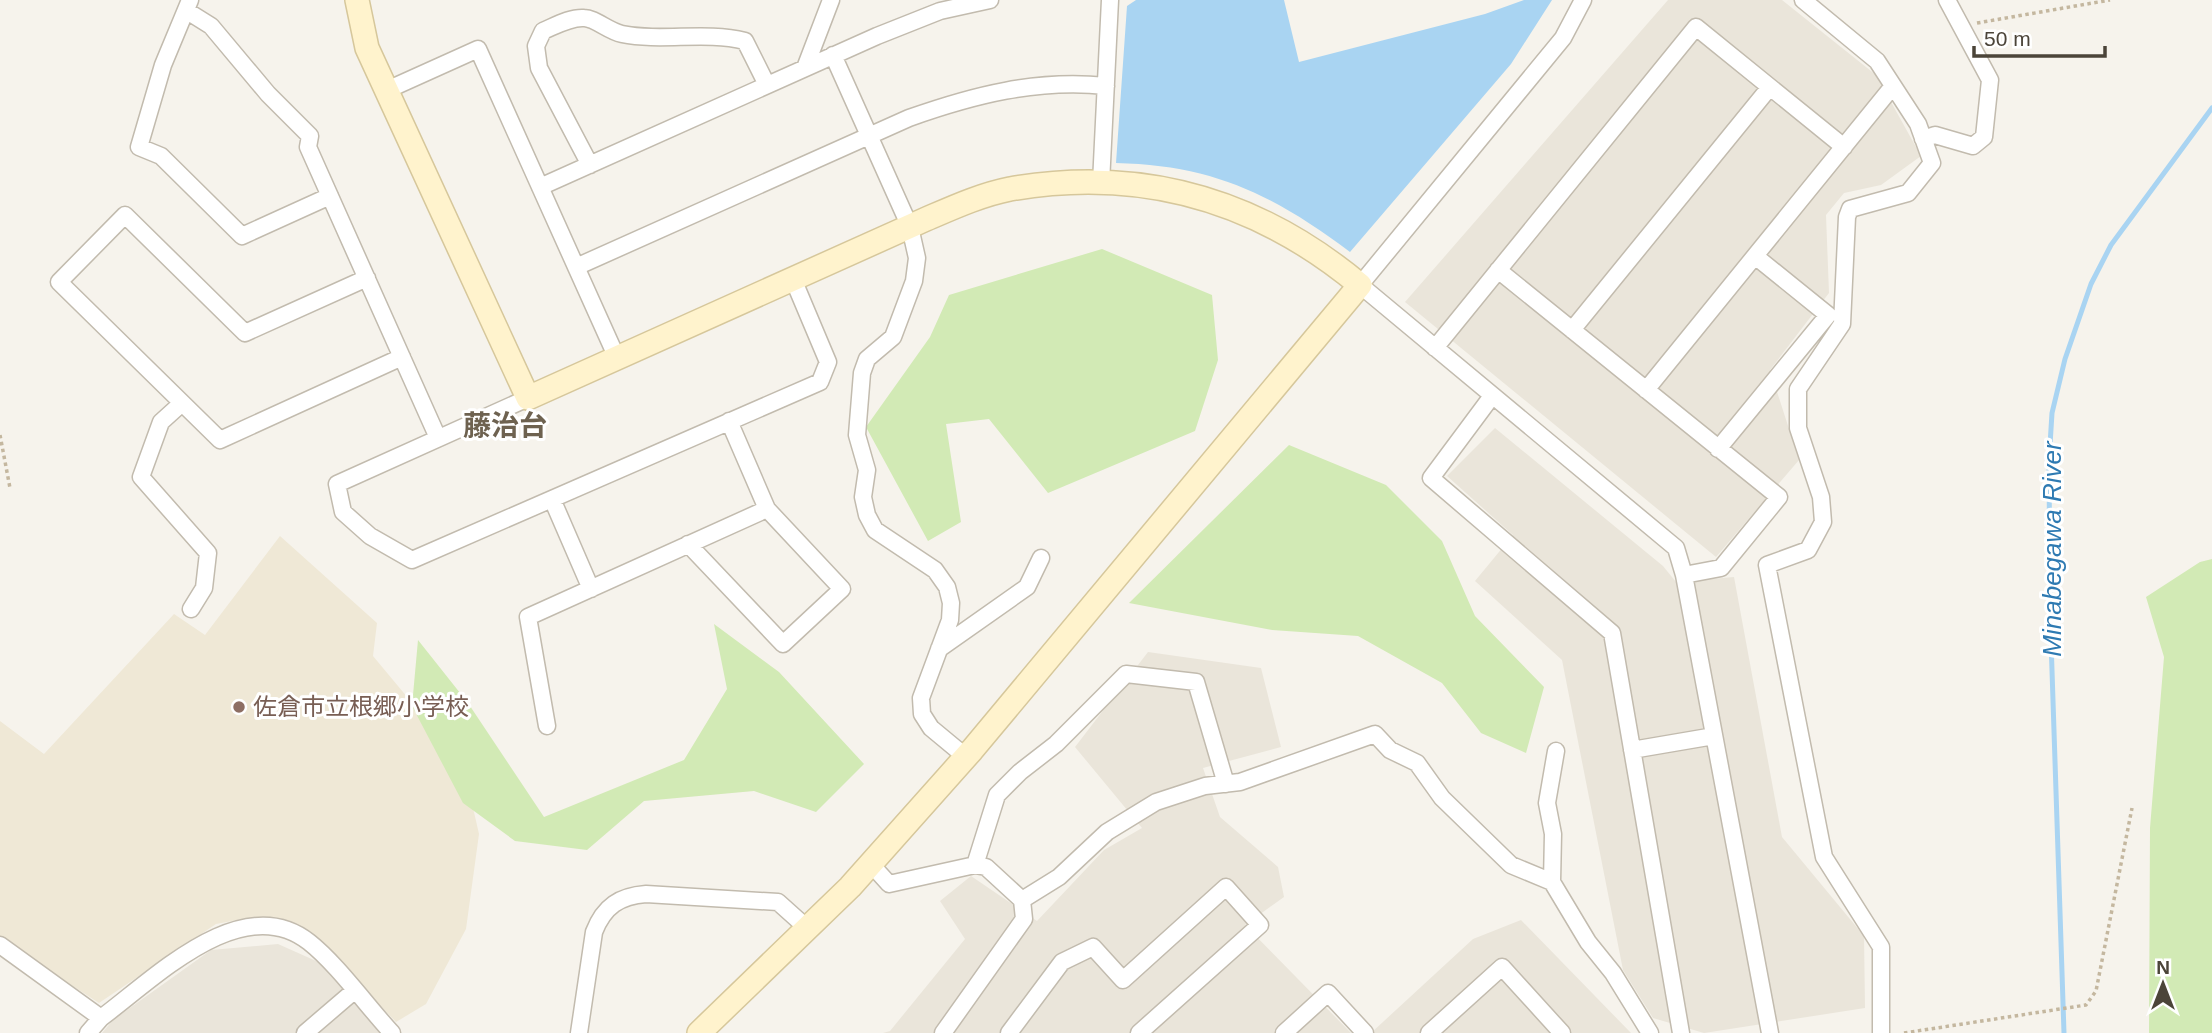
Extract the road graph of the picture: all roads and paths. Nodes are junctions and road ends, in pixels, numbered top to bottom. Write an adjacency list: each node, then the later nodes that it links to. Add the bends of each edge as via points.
1 (357, 0): 18 (street, via 367,47)
2 (831, 0): 13 (street)
3 (990, 0): 9 (street)
4 (1109, 0): 15 (street)
5 (1583, 0): 32 (street, via 1563,38)
6 (1803, 0): 16 (street, via 1877,61)
7 (1947, 0): 11 (street)
8 (2110, 0): 11 (path)
9 (960, 3): 12 (street)
10 (188, 6): 25 (street, via 310,136 308,146); 25 (street, via 167,53 139,146 161,156 242,236)
11 (1961, 25): 20 (street, via 1990,80 1984,137 1973,146 1935,135)
12 (833, 55): 13 (street); 19 (street)
13 (805, 68): 14 (street)
14 (767, 85): 22 (street); 22 (street, via 745,40 628,36 608,32 589,18 543,31 536,46 539,68)
15 (1106, 86): 19 (street, via 1001,89 961,99); 23 (street)
16 (1893, 86): 20 (street); 21 (street)
17 (1770, 87): 21 (street); 29 (street, via 1696,27); 33 (street)
18 (387, 90): 24 (street, via 478,49); 39 (street)
19 (870, 136): 26 (street); 28 (street)
20 (1923, 139): 84 (street, via 1932,163 1908,193 1850,209 1847,217 1842,324 1798,389 1796,410 1821,497 1823,522 1808,550 1767,565 1824,858 1881,947)
21 (1844, 146): 27 (street)
22 (590, 164): 24 (street)
23 (1101, 183): 26 (street, via 1009,190 969,201); 32 (street, via 1218,201 1301,242)
24 (540, 187): 28 (street)
25 (330, 196): 30 (street)
26 (911, 227): 31 (street); 53 (street, via 917,258 915,281 893,337 867,359 857,435 867,470 863,497 875,530 935,570 947,587 950,620)
27 (1755, 256): 37 (street); 44 (street, via 1828,315)
28 (576, 267): 36 (street)
29 (1498, 270): 33 (street); 34 (street)
30 (367, 278): 35 (street); 40 (street, via 245,333 125,215 59,282)
31 (793, 279): 36 (street); 41 (street, via 828,362 820,382)
32 (1360, 285): 34 (street); 58 (street)
33 (1572, 330): 37 (street)
34 (1435, 348): 38 (street)
35 (402, 357): 40 (street, via 220,440); 43 (street)
36 (617, 358): 39 (street)
37 (1646, 390): 44 (street)
38 (1492, 396): 50 (street, via 1676,548); 56 (street, via 1430,478 1612,633)
39 (528, 398): 43 (street)
40 (182, 403): 52 (street, via 161,422 141,477 208,553 204,588)
41 (729, 421): 46 (street); 47 (street)
42 (0, 435): 45 (path)
43 (438, 438): 46 (street, via 337,484 343,512 370,536 411,560)
44 (1718, 449): 50 (street, via 1779,497 1721,568)
45 (10, 488)
46 (552, 499): 51 (street)
47 (767, 509): 48 (street); 48 (street, via 842,589 783,644)
48 (688, 544): 51 (street)
49 (1041, 558): 53 (street, via 1027,587)
50 (1684, 575): 55 (street)
51 (591, 589): 54 (street, via 528,617)
52 (191, 609)
53 (939, 649): 58 (street, via 921,698 922,714 931,729)
54 (547, 726)
55 (1714, 736): 56 (street); 83 (street)
56 (1632, 750): 82 (street)
57 (1556, 751): 63 (street, via 1547,803 1553,834)
58 (966, 757): 61 (street)
59 (1226, 784): 62 (street, via 1196,682 1126,674 1056,744 997,794); 63 (street, via 1375,734 1390,750 1417,762 1442,798 1511,865); 64 (street, via 1156,802 1107,832 1059,877)
60 (2132, 808): 85 (path, via 2096,990 2086,1004)
61 (870, 863): 62 (street, via 889,884); 65 (street)
62 (975, 865): 64 (street, via 986,867)
63 (1552, 882): 81 (street)
64 (1022, 900): 74 (street, via 1024,919)
65 (807, 928): 72 (street, via 778,902 625,896 600,917 594,932); 73 (street)
66 (0, 946): 68 (street)
67 (354, 991): 68 (street, via 309,942 283,929 236,927 211,937); 70 (street); 71 (street)
68 (101, 1018): 69 (street)
69 (88, 1033)
70 (305, 1033)
71 (392, 1033)
72 (579, 1033)
73 (699, 1033)
74 (943, 1033)
75 (1009, 1033): 76 (street, via 1062,962 1093,947 1123,980 1226,887 1260,925)
76 (1139, 1033)
77 (1284, 1033): 78 (street, via 1328,993)
78 (1365, 1033)
79 (1429, 1033): 80 (street, via 1502,967)
80 (1562, 1033)
81 (1650, 1033)
82 (1681, 1033)
83 (1770, 1033)
84 (1881, 1033)
85 (1904, 1033)

